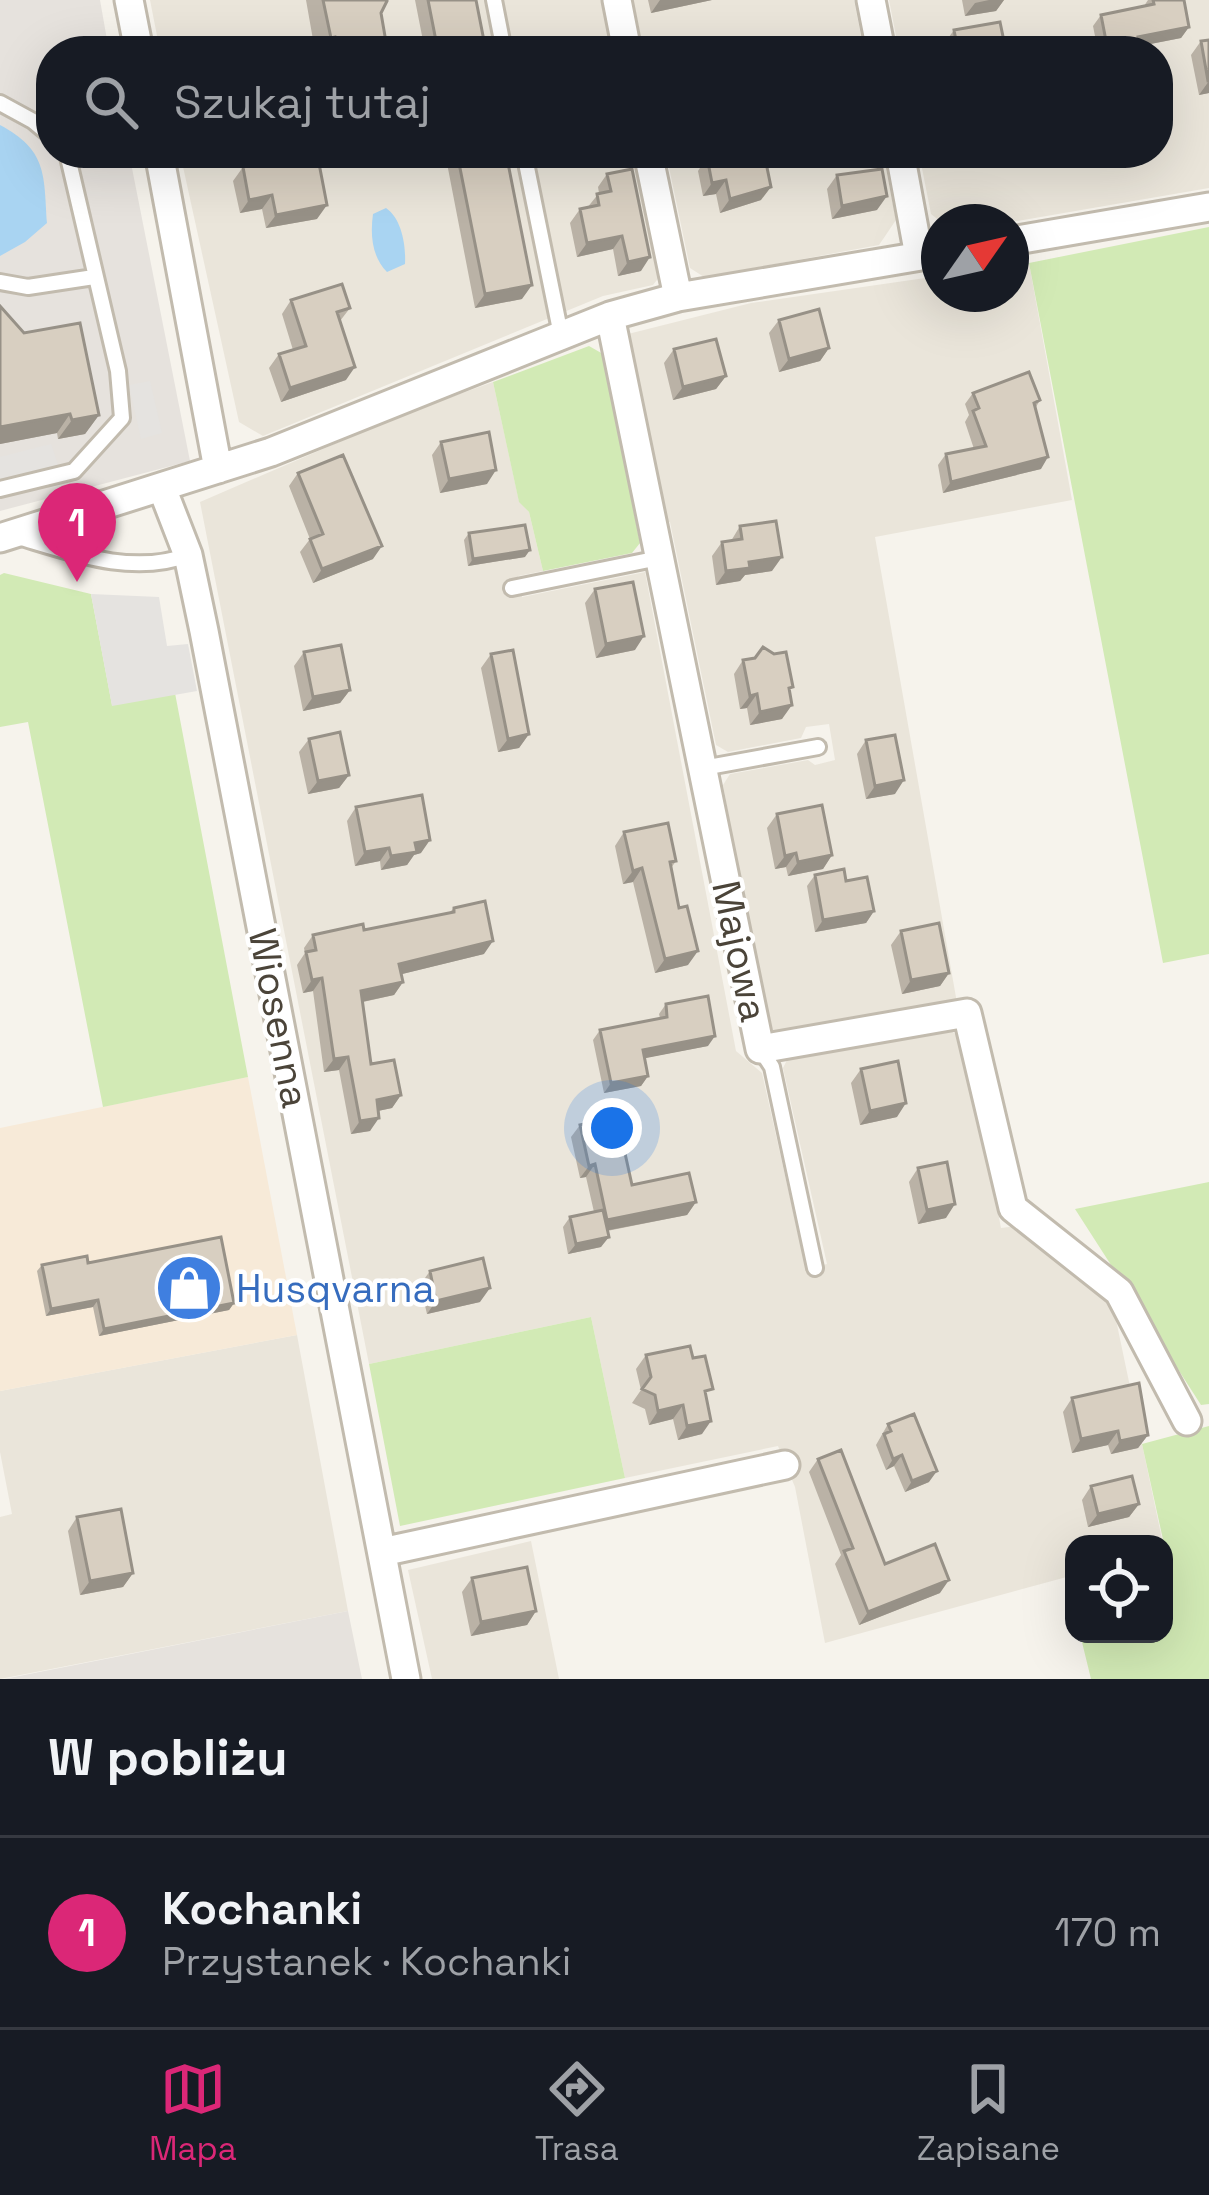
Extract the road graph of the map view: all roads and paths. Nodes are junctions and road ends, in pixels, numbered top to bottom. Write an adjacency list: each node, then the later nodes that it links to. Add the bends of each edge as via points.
1 (130, 0): 5 (street)
2 (494, 0): 6 (lane)
3 (616, 0): 7 (street)
4 (871, 0): 8 (street)
5 (136, 36)
6 (501, 36)
7 (624, 36)
8 (878, 36)
9 (0, 103): 10 (lane)
10 (36, 126)
11 (70, 168): 20 (lane)
12 (162, 168): 25 (street)
13 (527, 168): 24 (lane)
14 (652, 168): 22 (street)
15 (904, 168): 17 (street)
16 (1209, 207): 18 (street)
17 (921, 226)
18 (1029, 238)
19 (921, 255): 22 (street)
20 (94, 277): 21 (lane); 27 (lane, via 122,418 74,471)
21 (0, 282)
22 (679, 297): 23 (street)
23 (610, 316): 24 (street); 30 (street, Majowa)
24 (561, 335): 25 (street)
25 (218, 470): 26 (street)
26 (162, 488): 28 (street); 29 (street, Wiosenna)
27 (0, 489)
28 (6, 537): 29 (lane, via 145,565)
29 (188, 554): 38 (street, Wiosenna)
30 (659, 558): 31 (lane); 33 (street, Majowa)
31 (512, 588)
32 (818, 747): 33 (lane)
33 (703, 768): 34 (street, Majowa)
34 (760, 1049): 35 (lane, via 772,1067); 36 (street, Majowa, via 967,1013 1013,1208 1119,1292)
35 (814, 1268)
36 (1187, 1421)
37 (785, 1465): 38 (street)
38 (382, 1552): 39 (street, Wiosenna)
39 (406, 1679)

